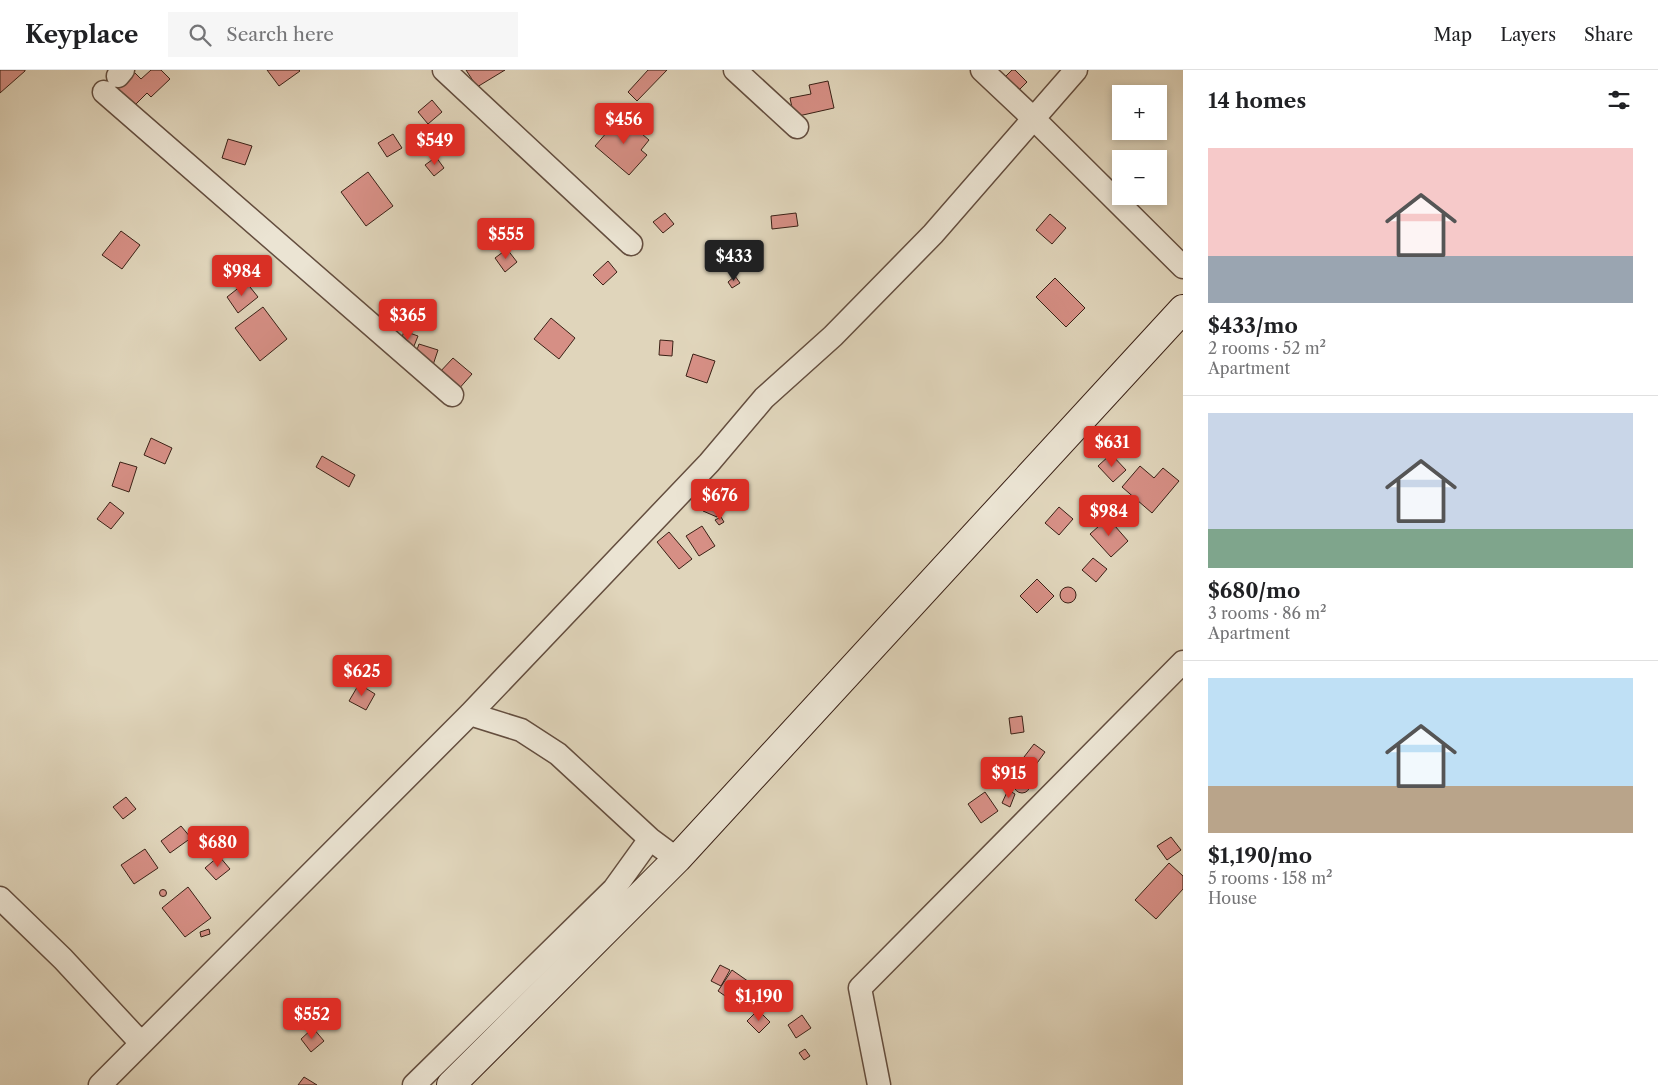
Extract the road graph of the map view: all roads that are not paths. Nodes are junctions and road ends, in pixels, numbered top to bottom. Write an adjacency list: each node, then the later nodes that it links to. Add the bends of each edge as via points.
1 (444, 70): 8 (street)
2 (735, 70): 7 (street)
3 (982, 70): 6 (street)
4 (1076, 70): 6 (street)
5 (115, 80): 11 (street)
6 (1034, 119): 9 (street); 13 (street, via 933,234 832,336 764,398 709,462)
7 (797, 127)
8 (631, 244)
9 (1183, 267)
10 (1183, 309): 15 (street)
11 (452, 395)
12 (1183, 662): 21 (street, via 860,988)
13 (470, 714): 14 (street, via 521,730 558,754); 17 (street)
14 (650, 839): 15 (street); 19 (street, via 614,889)
15 (677, 859): 20 (street)
16 (0, 898): 17 (street, via 63,959)
17 (141, 1043): 18 (street)
18 (100, 1085)
19 (414, 1085)
20 (450, 1085)
21 (879, 1085)

